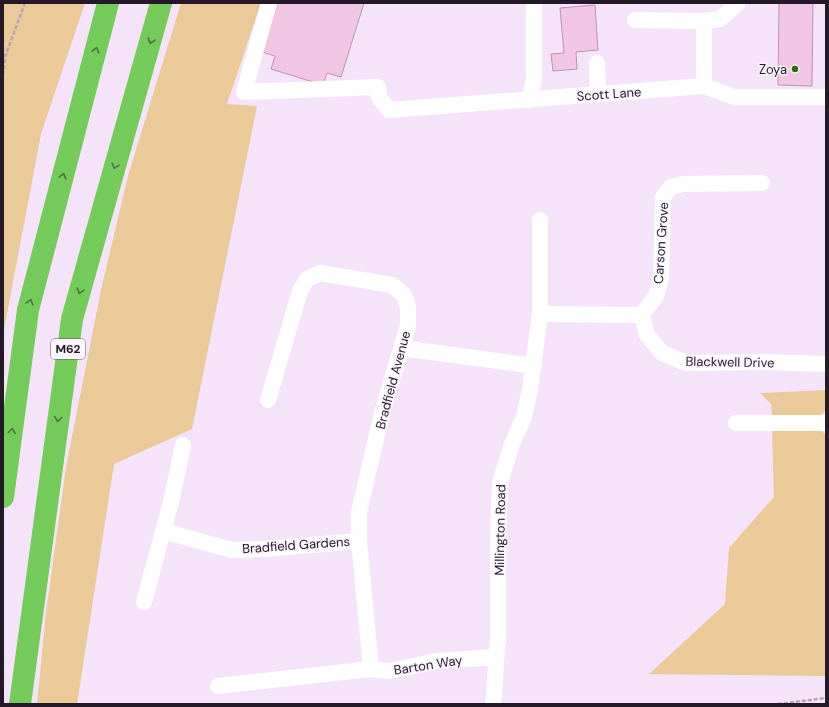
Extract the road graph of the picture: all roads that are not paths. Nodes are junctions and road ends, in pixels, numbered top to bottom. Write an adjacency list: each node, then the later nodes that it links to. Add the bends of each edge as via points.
1 (108, 3): 24 (highway, one-way to 1, via 28,310)
2 (161, 3): 31 (highway, M62, one-way to 31, via 72,319)
3 (269, 3): 12 (street, Scott Lane, via 244,92 378,87 379,97 389,110)
4 (534, 3): 12 (street, via 534,78)
5 (738, 3): 7 (street, via 720,19)
6 (635, 20): 7 (street)
7 (704, 21): 9 (street)
8 (597, 63): 10 (street)
9 (704, 86): 10 (street, Scott Lane); 11 (street, Scott Lane, via 734,97)
10 (598, 95): 12 (street, Scott Lane)
11 (826, 97)
12 (530, 100)
13 (762, 182): 16 (street, Carson Grove, via 683,184 671,187 664,197 661,278 656,296)
14 (540, 220): 15 (street, Millington Road)
15 (540, 314): 16 (street); 19 (street, Millington Road)
16 (642, 315): 18 (street, Blackwell Drive, via 647,336 662,353 686,363)
17 (402, 348): 19 (street); 20 (street, Bradfield Avenue, via 408,324 408,307 404,295 392,285 320,273 307,279 300,291); 26 (street, Bradfield Avenue, via 382,414 359,512)
18 (826, 364)
19 (534, 366): 28 (street, Millington Road, via 524,417 500,482)
20 (268, 400)
21 (736, 423): 22 (street)
22 (826, 423)
23 (183, 445): 25 (street)
24 (3, 497)
25 (163, 531): 26 (street, Bradfield Gardens, via 232,550); 27 (street)
26 (359, 541): 29 (street, Bradfield Avenue)
27 (144, 602)
28 (496, 657): 29 (street, Barton Way, via 437,661 390,671); 32 (street, Millington Road)
29 (371, 669): 30 (street, Barton Way)
30 (218, 686)
31 (20, 704)
32 (493, 704)

